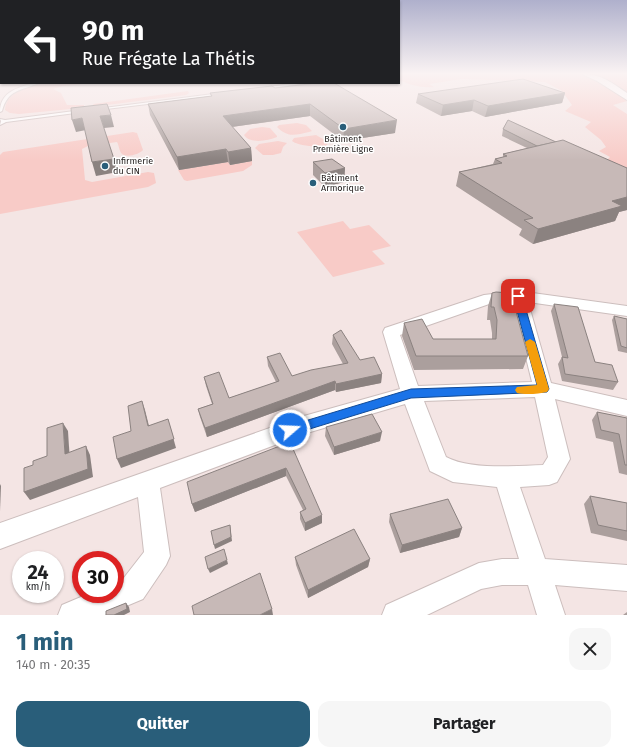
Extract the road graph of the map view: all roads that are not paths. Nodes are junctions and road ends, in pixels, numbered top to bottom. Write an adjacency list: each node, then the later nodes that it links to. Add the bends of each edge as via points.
1 (150, 103): 2 (lane)
2 (92, 110)
3 (84, 111): 5 (lane)
4 (0, 120): 5 (lane)
5 (6, 121): 6 (lane)
6 (0, 124)
7 (518, 296): 8 (street); 9 (street); 10 (street, via 490,298 391,332)
8 (627, 311)
9 (543, 389): 10 (street); 11 (street); 12 (street, via 559,459 549,475)
10 (411, 394): 12 (street, via 438,464 453,472); 13 (street, via 304,425)
11 (627, 408)
12 (505, 477): 15 (street)
13 (148, 482): 14 (street); 17 (street, via 157,556 133,589)
14 (0, 536)
15 (538, 573): 16 (street); 18 (street, via 502,572 479,576); 19 (street)
16 (627, 578)
17 (72, 615)
18 (396, 615)
19 (551, 615)

